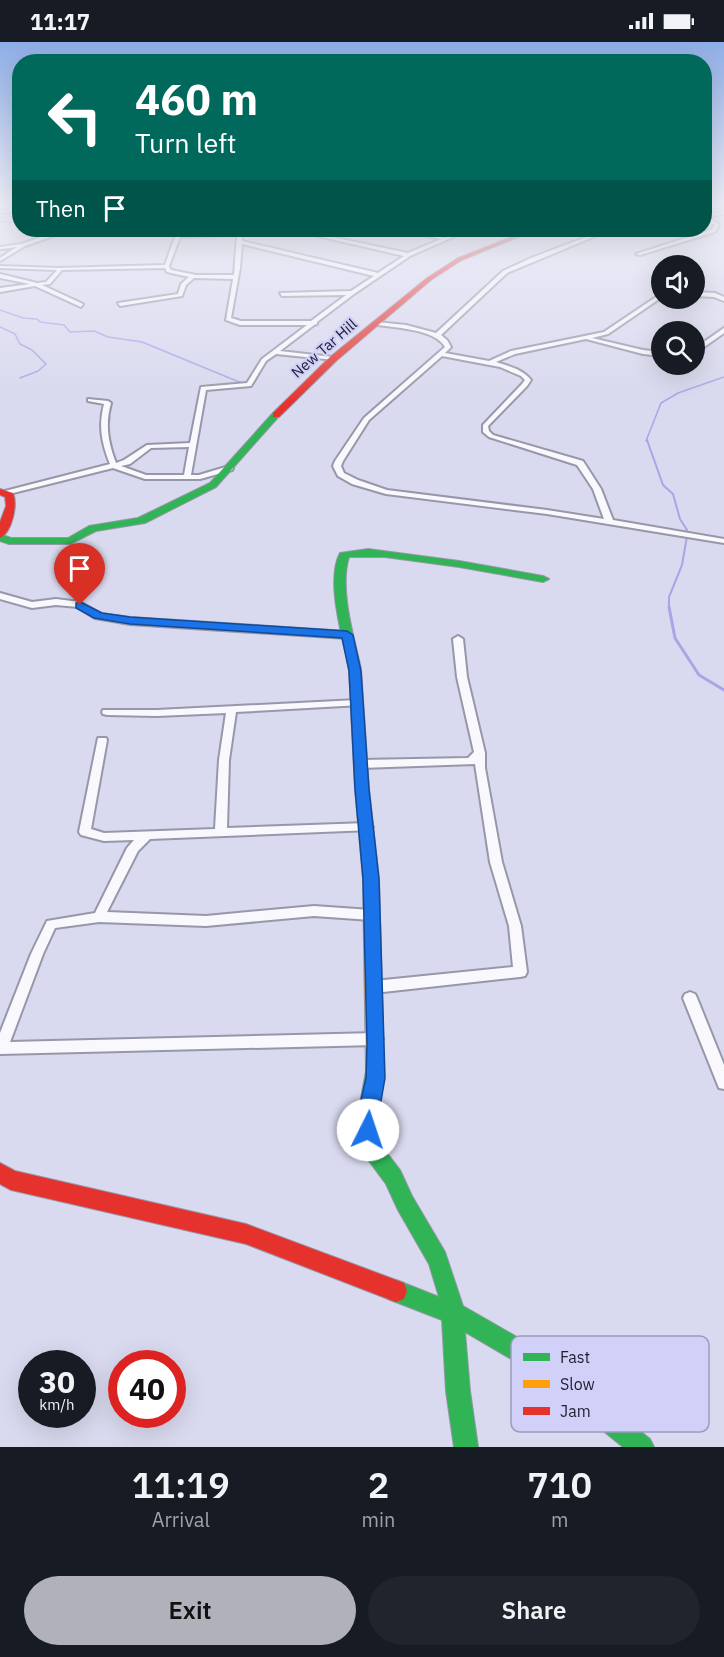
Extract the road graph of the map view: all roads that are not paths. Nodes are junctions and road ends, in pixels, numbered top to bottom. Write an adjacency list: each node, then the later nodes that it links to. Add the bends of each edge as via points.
1 (59, 272): 12 (street)
2 (172, 272): 10 (street)
3 (236, 272): 11 (street)
4 (364, 272): 8 (street)
5 (383, 272): 8 (street)
6 (439, 272): 24 (street, New Tar Hill)
7 (507, 272): 26 (street)
8 (378, 275): 16 (street)
9 (0, 276): 13 (street)
10 (193, 276): 11 (street); 21 (street, via 180,295)
11 (235, 277): 23 (street, via 227,318 230,321)
12 (50, 282): 13 (street); 14 (street)
13 (39, 285): 14 (street); 15 (street)
14 (46, 289): 22 (street)
15 (0, 290)
16 (352, 293): 17 (street); 23 (street)
17 (282, 294)
18 (705, 295): 19 (street)
19 (724, 299)
20 (651, 302): 27 (street, via 606,333)
21 (120, 304)
22 (81, 306)
23 (315, 323): 29 (street)
24 (378, 323): 26 (street); 32 (street, New Tar Hill)
25 (724, 330): 28 (street)
26 (438, 335): 31 (street, via 448,345)
27 (588, 338): 30 (street); 33 (street, via 513,352)
28 (705, 344)
29 (274, 352): 32 (street); 35 (street, via 264,360 249,385 203,388)
30 (651, 353)
31 (442, 354): 33 (street); 40 (street, via 366,419 339,461 341,474 386,492)
32 (333, 359): 37 (street, New Tar Hill)
33 (487, 364): 40 (street, via 518,370 528,380 485,426 486,433 580,463 597,489)
34 (90, 400): 36 (street, via 108,403 102,420 105,444)
35 (192, 445): 36 (street, via 149,446 131,460); 38 (street)
36 (114, 466): 38 (street, via 144,477); 39 (street)
37 (229, 468): 38 (street, via 206,476); 41 (street, New Tar Hill, via 184,502 130,524 93,528 70,541 9,541)
38 (187, 477)
39 (4, 493): 41 (street, via 12,501)
40 (609, 521): 42 (street)
41 (0, 536)
42 (724, 540)
43 (543, 579): 45 (street, via 411,557 365,552 344,555 341,592)
44 (0, 596): 45 (street, via 32,605 80,605 98,616 120,620)
45 (347, 635): 47 (street)
46 (458, 639): 51 (street, via 462,677)
47 (357, 703): 48 (street); 52 (street)
48 (233, 708): 49 (street); 54 (street, via 224,760)
49 (107, 712)
50 (102, 740): 55 (street, via 85,832 104,837)
51 (480, 753): 52 (street, via 471,760); 58 (street, via 496,862 515,926 520,972)
52 (361, 764): 53 (street)
53 (367, 827): 54 (street); 56 (street)
54 (221, 833): 55 (street)
55 (146, 836): 57 (street, via 133,848)
56 (371, 915): 57 (street, via 314,911 206,921); 58 (street)
57 (99, 917): 61 (street, via 51,924)
58 (374, 987): 60 (street)
59 (690, 998): 62 (street)
60 (376, 1039): 61 (street); 64 (street, via 368,1130 376,1154 438,1259)
61 (0, 1049)
62 (724, 1083)
63 (0, 1173): 64 (street, via 11,1180 246,1234)
64 (453, 1313): 65 (street); 67 (street)
65 (511, 1346)
66 (623, 1432): 68 (street)
67 (466, 1447)
68 (642, 1447)

